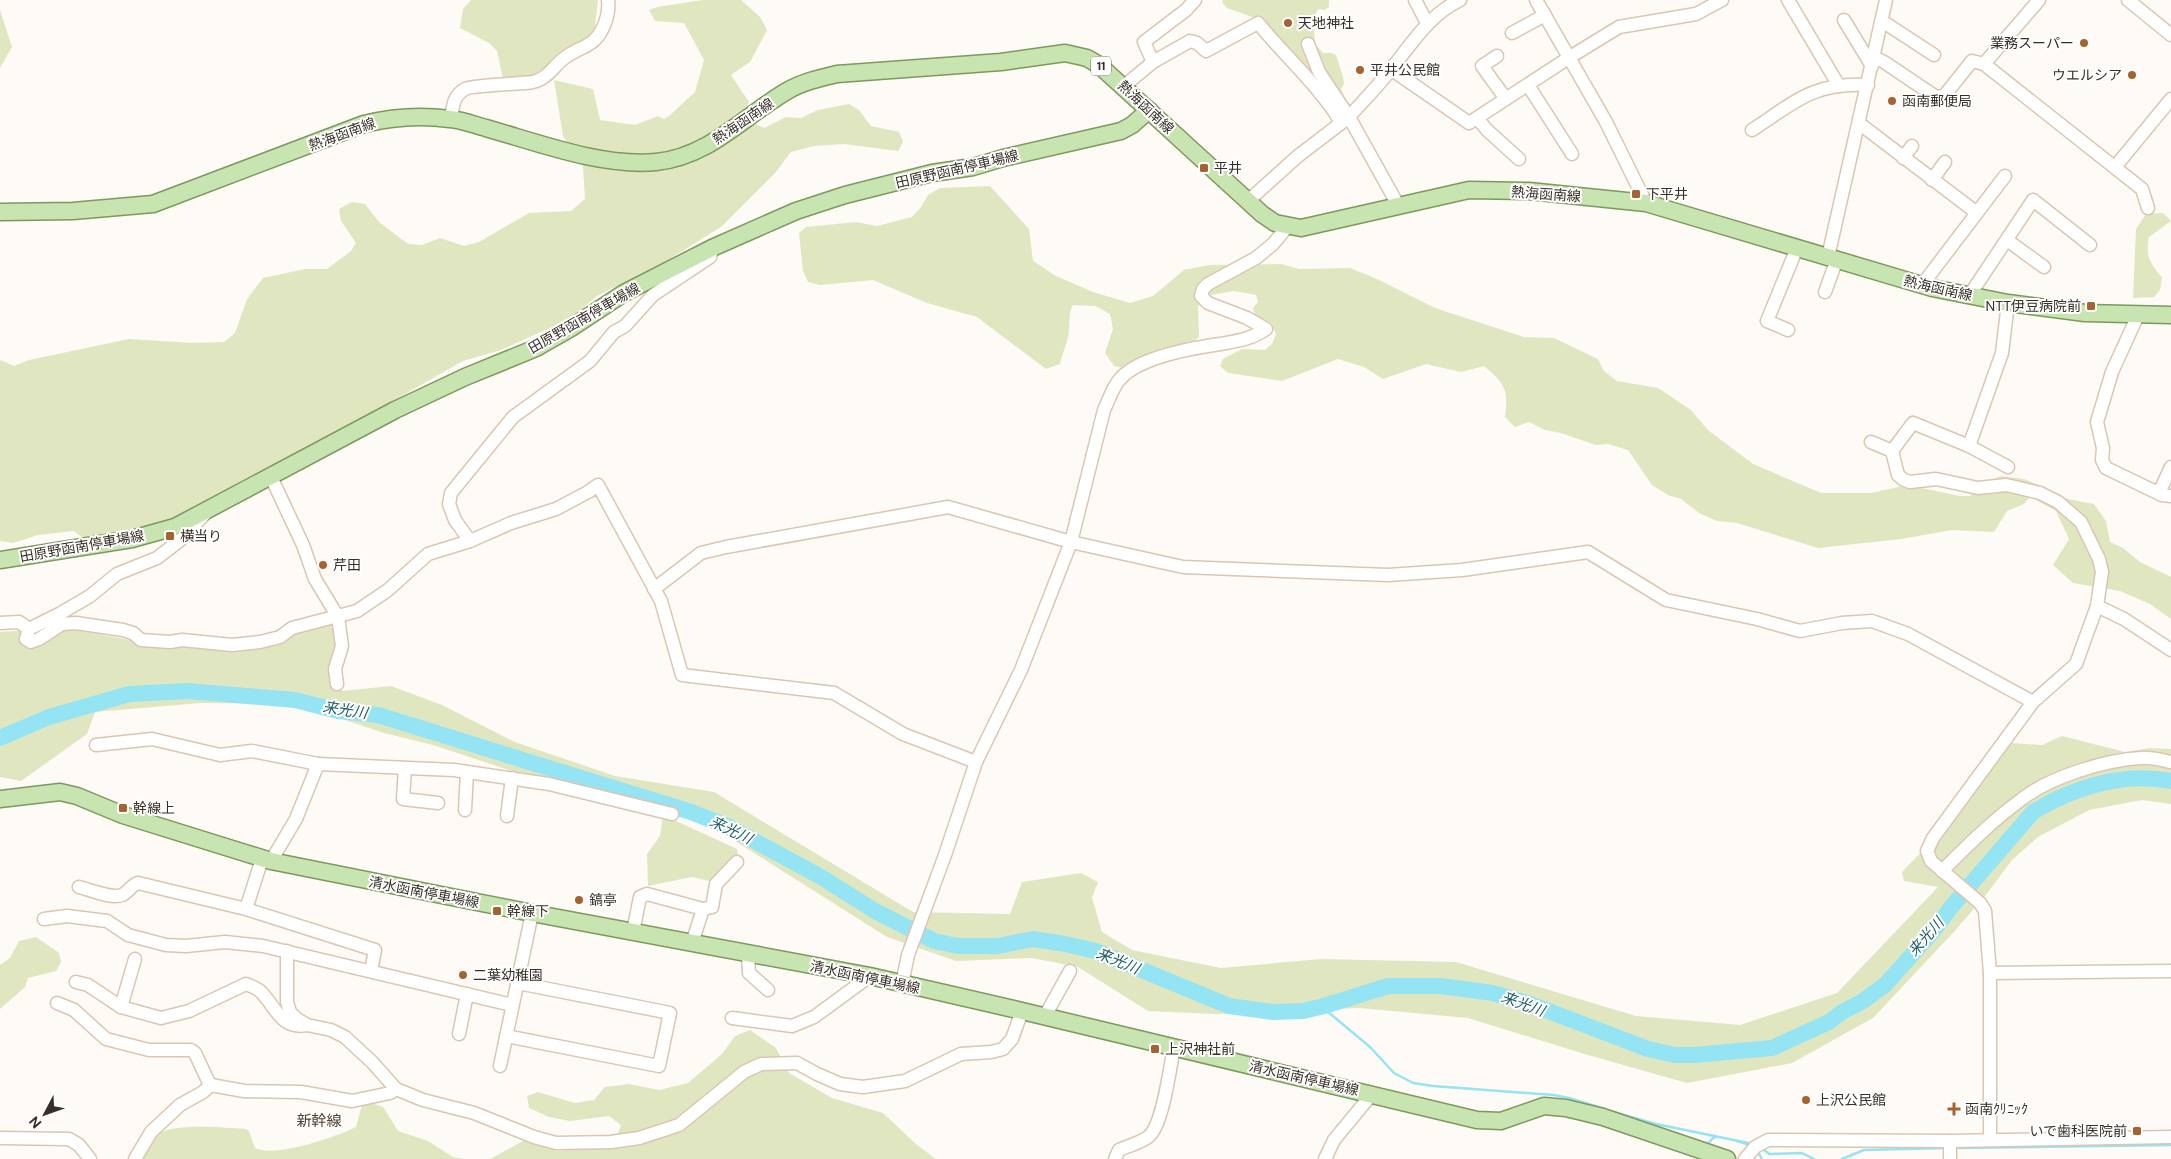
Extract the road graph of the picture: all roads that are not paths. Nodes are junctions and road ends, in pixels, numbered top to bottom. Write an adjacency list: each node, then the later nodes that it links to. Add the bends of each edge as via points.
1 (608, 0): 33 (street, via 601,34 594,42 564,58 548,75 535,82 466,88 454,99)
2 (1195, 0): 21 (street, via 1144,42)
3 (1415, 0): 14 (street)
4 (1460, 0): 14 (street)
5 (1536, 0): 11 (street)
6 (1722, 0): 20 (street, via 1696,14 1620,27)
7 (1788, 0): 28 (street)
8 (1886, 0): 13 (street)
9 (2039, 0): 23 (street)
10 (2128, 0): 16 (street)
11 (1545, 15): 15 (street); 20 (street)
12 (1844, 20): 22 (street)
13 (1882, 21): 18 (street); 22 (street)
14 (1427, 23): 24 (street)
15 (1512, 33)
16 (2171, 35)
17 (1308, 44): 34 (street)
18 (1934, 55)
19 (1497, 56): 29 (street, via 1482,66)
20 (1570, 57): 25 (street); 46 (street, via 1614,136)
21 (1153, 62): 27 (street); 34 (street, via 1190,41 1206,51 1258,23)
22 (1873, 62): 23 (street, via 1884,62 1936,97 1944,96 1972,61); 26 (street)
23 (1984, 64): 42 (street)
24 (1391, 70): 32 (street, via 1469,123); 34 (street)
25 (1528, 85): 29 (street); 38 (street)
26 (1868, 85): 28 (street); 35 (street)
27 (1124, 86): 31 (main road, 熱海函南線 / 11); 33 (main road, 熱海函南線 / 11, via 1087,58 1065,53 1001,62 837,74 788,90 723,136 686,156 656,162 614,161)
28 (1839, 86): 36 (street, via 1807,94)
29 (1506, 99): 32 (street)
30 (2171, 99): 42 (street)
31 (1149, 110): 45 (main road, 熱海函南線 / 11); 54 (main road, 田原野函南停車場線, via 1121,131 845,195 796,210)
32 (1478, 118): 40 (street, via 1486,130)
33 (451, 119): 49 (main road, 熱海函南線 / 11, via 389,118 364,124 153,204 73,211)
34 (1345, 120): 45 (street, via 1298,156); 47 (street)
35 (1860, 124): 39 (street); 56 (street)
36 (1752, 130)
37 (1912, 146): 39 (street)
38 (1572, 154)
39 (1903, 158): 44 (street)
40 (1519, 159)
41 (1945, 162): 44 (street)
42 (2116, 167): 48 (street, via 2142,189)
43 (2005, 176): 50 (street)
44 (1932, 180): 50 (street)
45 (1248, 202): 51 (main road, 熱海函南線 / 11, via 1275,223)
46 (1646, 203): 47 (main road, 熱海函南線 / 11, via 1529,191 1469,190); 55 (main road, 熱海函南線 / 11)
47 (1398, 205): 51 (main road, 熱海函南線 / 11, via 1313,226)
48 (2148, 208)
49 (0, 212)
50 (1977, 213): 58 (street)
51 (1287, 227): 74 (street, via 1256,258 1208,284 1201,296 1208,303 1266,328 1253,337 1156,359 1134,368 1120,379 1104,410)
52 (2007, 240): 53 (street, via 2033,200); 57 (street); 60 (street)
53 (2090, 245)
54 (712, 248): 70 (main road, 田原野函南停車場線, via 624,294 536,348 395,410); 73 (street, via 710,256 653,295 625,326 614,332 590,361 513,417 456,485 449,504 455,520)
55 (1797, 248): 56 (main road, 熱海函南線 / 11); 64 (street, via 1767,321)
56 (1833, 258): 58 (main road, 熱海函南線 / 11); 59 (street)
57 (2044, 267)
58 (1922, 285): 60 (main road, 熱海函南線 / 11)
59 (1824, 292)
60 (1969, 296): 61 (main road, 熱海函南線 / 11)
61 (2008, 303): 62 (main road, 熱海函南線 / 11, via 2085,313); 66 (street, via 2002,354)
62 (2138, 315): 63 (main road, 熱海函南線 / 11); 71 (street, via 2112,372 2097,422 2102,460 2106,468)
63 (2171, 315)
64 (1788, 330)
65 (1871, 442): 67 (street)
66 (1969, 446): 67 (street, via 1913,423); 68 (street)
67 (1892, 451): 78 (street, via 1898,475 1910,482 1936,479 1978,488 2006,485 2058,502 2081,522 2099,559 2102,572)
68 (2008, 467)
69 (2171, 467): 71 (street)
70 (271, 478): 72 (main road, 田原野函南停車場線); 79 (street, via 315,579)
71 (2165, 495)
72 (209, 510): 76 (main road, 田原野函南停車場線, via 162,532); 81 (street, via 157,558 117,574 90,596)
73 (470, 541): 77 (street, via 511,523 556,509 598,485); 79 (street, via 428,554 368,605)
74 (1071, 542): 77 (street, via 948,507 701,553); 84 (street, via 1182,567 1388,575 1462,570 1588,552 1666,600 1800,631 1872,621 1908,634); 86 (street, via 1021,670)
75 (0, 550): 76 (street)
76 (8, 559)
77 (654, 589): 86 (street, via 682,675 834,693 902,734)
78 (2097, 606): 82 (street, via 2124,619); 84 (street, via 2076,664)
79 (338, 617): 81 (street, via 292,628 280,637 232,645 142,640 123,630 76,623 62,624 31,642 26,639); 83 (street, via 342,646 335,669)
80 (0, 624): 81 (street, via 19,622)
81 (29, 629)
82 (2171, 650)
83 (336, 684)
84 (2033, 702): 99 (street, via 1933,838 1928,851 1931,860)
85 (96, 745): 88 (street, via 152,739 220,755 252,751)
86 (976, 762): 117 (street, via 908,955)
87 (2171, 762): 99 (street, via 2143,757 2069,773 2023,798 1965,848)
88 (318, 764): 89 (street); 97 (street, via 296,819)
89 (405, 768): 90 (street); 93 (street, via 404,798)
90 (467, 772): 91 (street); 94 (street)
91 (512, 778): 95 (street); 96 (street)
92 (0, 799): 97 (main road, 清水函南停車場線, via 60,792)
93 (438, 803)
94 (465, 810)
95 (672, 814)
96 (507, 816)
97 (266, 860): 101 (street); 103 (main road, 清水函南停車場線)
98 (737, 862): 102 (street, via 716,884 712,907)
99 (1944, 874): 113 (street, via 1986,911)
100 (79, 887): 101 (street, via 117,896 138,883)
101 (246, 909): 111 (street, via 375,950)
102 (703, 909): 105 (street, via 646,894 640,897); 106 (street)
103 (532, 914): 105 (main road, 清水函南停車場線); 116 (street)
104 (44, 919): 107 (street, via 67,916 106,921 128,935 166,945 225,942)
105 (633, 932): 106 (main road, 清水函南停車場線)
106 (692, 943): 108 (main road, 清水函南停車場線)
107 (287, 951): 111 (street); 126 (street, via 286,1002 290,1012)
108 (748, 954): 114 (main road, 清水函南停車場線); 118 (street, via 749,973)
109 (135, 959): 122 (street)
110 (1070, 970): 124 (street)
111 (371, 971): 119 (street)
112 (2171, 972): 113 (street)
113 (1990, 974): 136 (street)
114 (870, 976): 117 (main road, 清水函南停車場線); 125 (street, via 814,1017 792,1026)
115 (76, 982): 122 (street, via 88,985)
116 (518, 983): 121 (street); 128 (street, via 670,1013 659,1066)
117 (902, 984): 123 (main road, 清水函南停車場線)
118 (768, 990)
119 (467, 994): 121 (street); 127 (street)
120 (57, 1003): 131 (street, via 74,1010 106,1039 148,1050 191,1050 196,1053)
121 (512, 1005): 128 (street)
122 (121, 1007): 126 (street, via 161,1018 189,1011 246,984 261,992 291,1026)
123 (1022, 1011): 124 (main road, 清水函南停車場線); 132 (street, via 1012,1040 1002,1049 961,1054 905,1081 863,1087 840,1084 797,1063 761,1064 744,1072 679,1125 639,1138 612,1142 556,1143)
124 (1045, 1016): 129 (main road, 清水函南停車場線)
125 (732, 1018)
126 (306, 1024): 132 (street, via 345,1037)
127 (459, 1034)
128 (506, 1036): 130 (street)
129 (1174, 1047): 133 (main road, 清水函南停車場線); 141 (street, via 1154,1131 1147,1138 1119,1150)
130 (500, 1066)
131 (210, 1085): 132 (street, via 244,1091 301,1092 352,1101); 140 (street, via 180,1105 157,1126)
132 (396, 1089)
133 (1372, 1094): 142 (street, via 1334,1140); 143 (main road, 清水函南停車場線, via 1493,1122 1544,1106 1566,1108 1603,1117)
134 (2171, 1137): 136 (street)
135 (0, 1138): 139 (street, via 69,1139 79,1145)
136 (1990, 1139): 137 (street)
137 (1950, 1140): 138 (street); 144 (street, via 1764,1140)
138 (1950, 1156)
139 (90, 1159)
140 (135, 1159)
141 (1115, 1159)
142 (1325, 1159)
143 (1726, 1159)
144 (1745, 1159)

